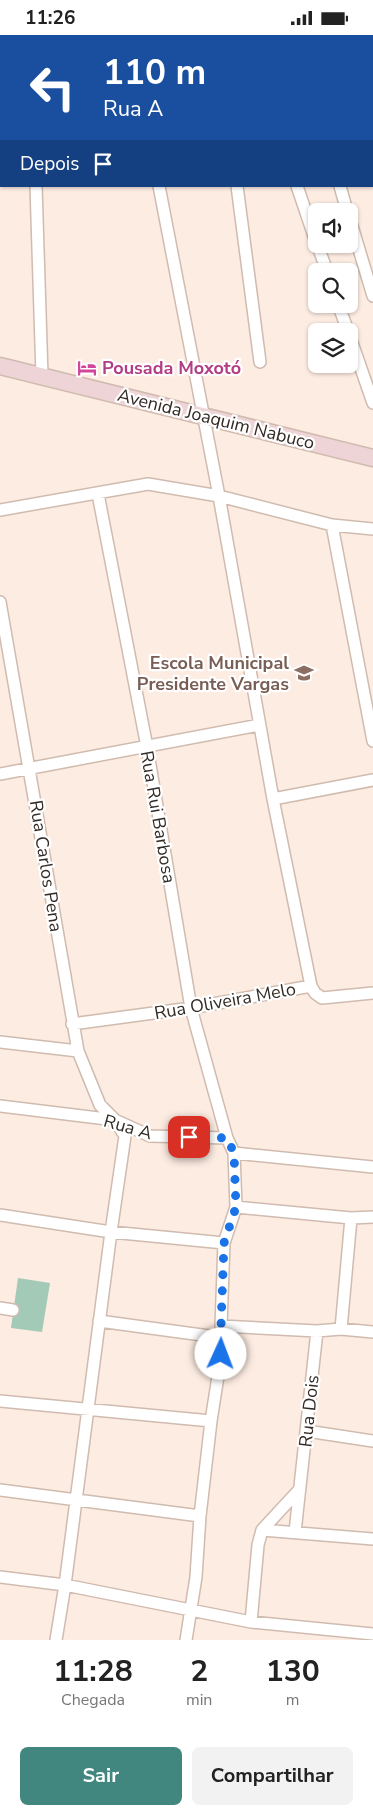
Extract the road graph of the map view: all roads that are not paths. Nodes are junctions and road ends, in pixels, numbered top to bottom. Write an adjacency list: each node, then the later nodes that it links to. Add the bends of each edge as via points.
1 (36, 187): 13 (street)
2 (159, 187): 15 (street)
3 (237, 187): 11 (street)
4 (297, 187): 7 (street)
5 (340, 187): 6 (street)
6 (345, 203)
7 (308, 217)
8 (358, 246): 9 (street)
9 (373, 296)
10 (358, 361): 14 (street)
11 (260, 363)
12 (0, 366): 13 (main road, Avenida Joaquim Nabuco)
13 (42, 376): 15 (main road, Avenida Joaquim Nabuco)
14 (373, 403)
15 (204, 417): 16 (main road, Avenida Joaquim Nabuco); 18 (street)
16 (373, 458)
17 (98, 494): 18 (street, via 148,484); 19 (street); 25 (street, Rua Rui Barbosa)
18 (219, 496): 20 (street); 23 (street)
19 (0, 510)
20 (332, 525): 21 (street); 24 (street)
21 (373, 529)
22 (0, 602): 26 (street, Rua Carlos Pena)
23 (259, 725): 25 (street); 29 (street)
24 (373, 741)
25 (146, 747): 26 (street); 32 (street, Rua Rui Barbosa)
26 (30, 768): 27 (street); 33 (street, Rua Carlos Pena)
27 (0, 774)
28 (373, 780): 29 (street)
29 (273, 799): 30 (street)
30 (310, 986): 31 (street, Rua Oliveira Melo, via 322,997); 32 (street, Rua Oliveira Melo)
31 (373, 993)
32 (191, 1008): 33 (street, Rua Oliveira Melo); 38 (street, Rua Rui Barbosa)
33 (72, 1024): 35 (street, Rua Carlos Pena)
34 (0, 1042): 35 (street)
35 (78, 1051): 37 (street, Rua Carlos Pena, via 100,1105)
36 (0, 1106): 37 (street, Rua A)
37 (115, 1120): 38 (street, Rua A, via 150,1136); 45 (street, via 125,1136)
38 (227, 1138): 39 (street, Rua Rui Barbosa)
39 (234, 1153): 40 (street); 41 (street)
40 (373, 1167)
41 (236, 1207): 44 (street); 46 (street)
42 (0, 1215): 45 (street)
43 (373, 1217): 44 (street)
44 (350, 1218): 50 (street)
45 (111, 1232): 46 (street); 49 (street)
46 (224, 1243): 52 (street)
47 (0, 1309): 48 (street)
48 (13, 1310)
49 (99, 1321): 52 (street); 55 (street)
50 (341, 1329): 51 (street); 53 (street)
51 (317, 1331): 52 (street); 57 (street, Rua Dois)
52 (222, 1332): 56 (street)
53 (373, 1333)
54 (0, 1401): 55 (street)
55 (88, 1409): 56 (street); 61 (street)
56 (211, 1421): 62 (street)
57 (307, 1431): 58 (street); 60 (street, Rua Dois)
58 (373, 1441)
59 (0, 1490): 61 (street)
60 (299, 1490): 63 (street); 64 (street, Rua Dois)
61 (76, 1501): 62 (street); 67 (street)
62 (200, 1516): 68 (street)
63 (262, 1530): 64 (street); 69 (street)
64 (296, 1532): 65 (street)
65 (373, 1539)
66 (0, 1577): 67 (street)
67 (65, 1585): 68 (street); 71 (street)
68 (190, 1610): 69 (street); 72 (street)
69 (251, 1622): 70 (street)
70 (373, 1634)
71 (56, 1640)
72 (186, 1640)

